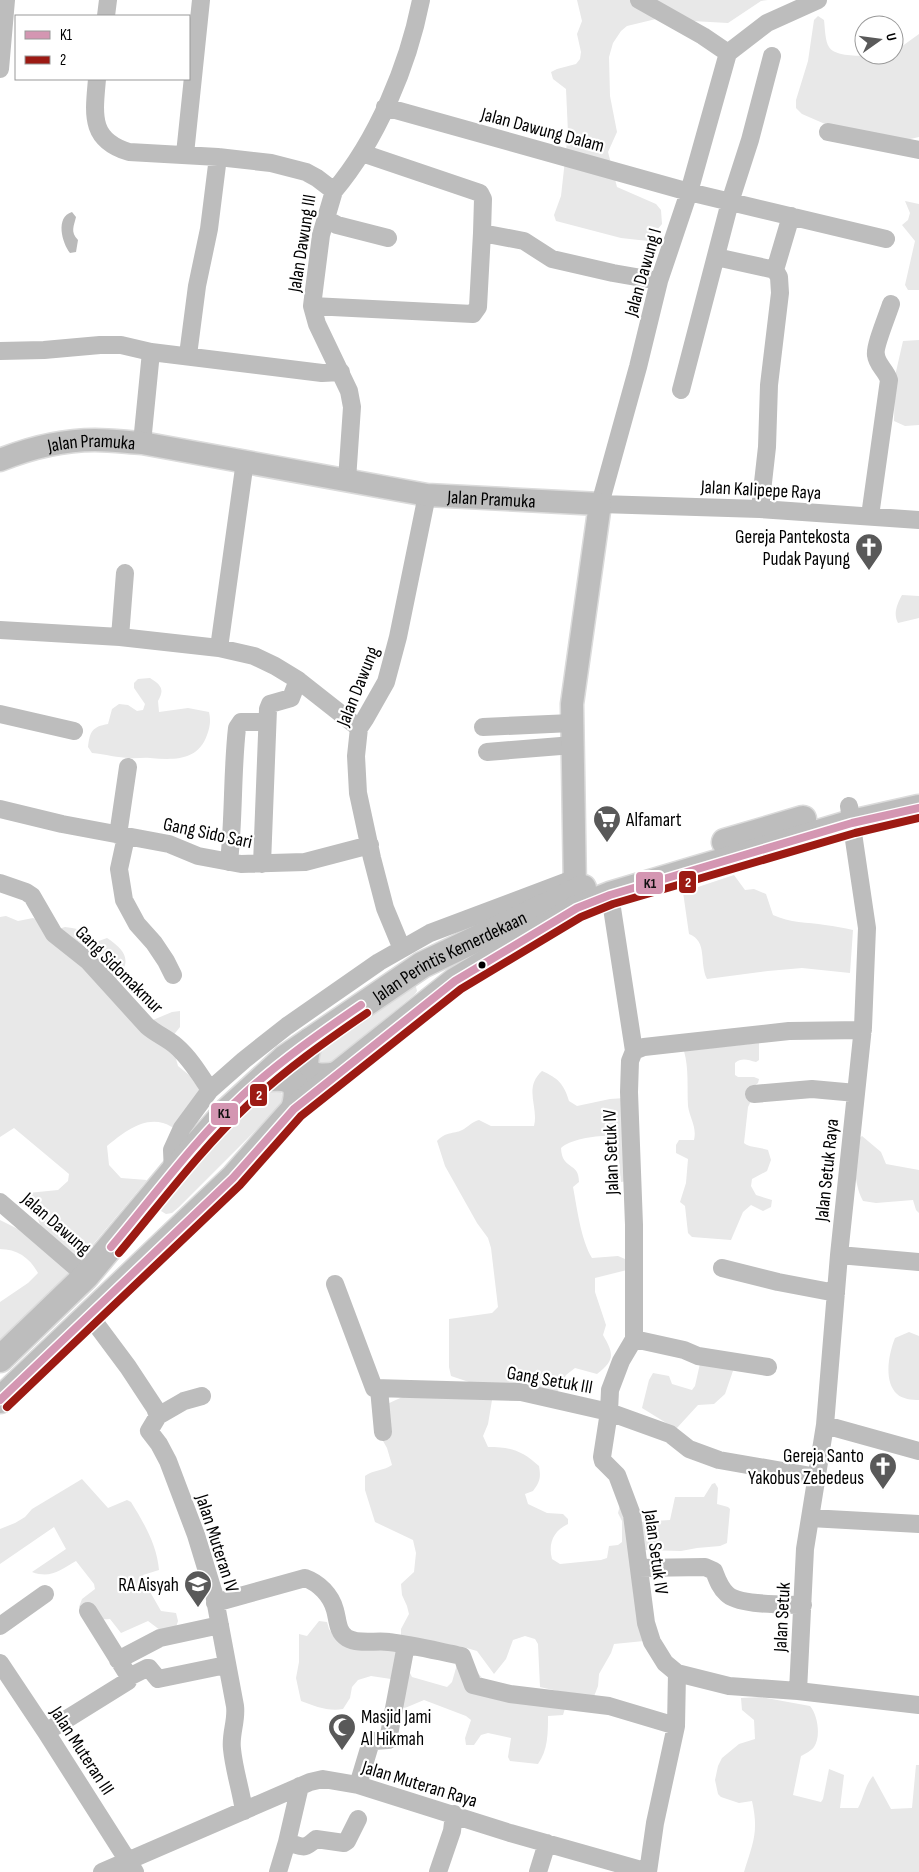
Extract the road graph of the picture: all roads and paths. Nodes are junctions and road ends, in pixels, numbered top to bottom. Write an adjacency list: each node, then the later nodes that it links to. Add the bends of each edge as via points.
1 (6, 0): 10 (street)
2 (108, 0): 7 (street)
3 (201, 0): 15 (street)
4 (421, 0): 12 (street, via 416,26)
5 (638, 0): 8 (street)
6 (818, 0): 8 (street, via 767,23)
7 (106, 15)
8 (728, 53): 19 (street, Jalan Dawung I)
9 (772, 56): 20 (street)
10 (0, 69)
11 (97, 80): 15 (street, Jalan Dawung III, via 96,122 107,142 129,152)
12 (385, 107): 16 (street); 19 (street, Jalan Dawung Dalam)
13 (828, 132): 14 (street)
14 (919, 150)
15 (185, 154): 17 (street, Jalan Dawung III)
16 (362, 154): 18 (street); 23 (street, via 480,193 483,199)
17 (218, 157): 18 (street, Jalan Dawung III, via 271,163 306,172); 33 (street)
18 (334, 191): 22 (street, Jalan Dawung III)
19 (688, 192): 20 (street, Jalan Dawung Dalam); 28 (street, Jalan Dawung I)
20 (730, 202): 21 (street, Jalan Dawung Dalam); 26 (street)
21 (791, 216): 25 (street, Jalan Dawung Dalam); 27 (street)
22 (326, 218): 24 (street, via 337,225); 30 (street, Jalan Dawung III)
23 (482, 233): 28 (street, via 524,241 552,259); 30 (street, Jalan Dawung III, via 478,307 473,314)
24 (388, 238)
25 (886, 239)
26 (716, 256): 27 (street); 35 (street)
27 (774, 270): 42 (street, via 779,277 780,293 769,384 767,447)
28 (659, 281): 41 (street, Jalan Dawung I)
29 (891, 304): 43 (street, via 875,354 889,380)
30 (312, 306): 34 (street, Jalan Dawung III, via 317,324)
31 (0, 351): 32 (street, via 100,344)
32 (151, 352): 33 (street); 36 (street)
33 (188, 355): 34 (street, via 322,373)
34 (341, 372): 39 (street, Jalan Dawung III, via 352,407)
35 (681, 390)
36 (142, 443): 37 (main road, Jalan Pramuka, via 95,440 61,443); 38 (main road, Jalan Pramuka)
37 (0, 460)
38 (245, 461): 39 (main road, Jalan Pramuka); 48 (street)
39 (347, 480): 40 (main road, Jalan Pramuka)
40 (427, 495): 41 (main road, Jalan Pramuka); 54 (street, Jalan Dawung, via 410,585 386,682)
41 (600, 504): 42 (street, Jalan Kalipepe Raya); 52 (main road)
42 (760, 509): 43 (street, Jalan Kalipepe Raya)
43 (870, 516): 44 (street, Jalan Kalipepe Raya)
44 (919, 520)
45 (125, 573): 47 (street)
46 (0, 630): 47 (street)
47 (120, 637): 48 (street)
48 (220, 648): 49 (street, via 254,656)
49 (298, 680): 51 (street, via 291,698 270,704); 54 (street)
50 (0, 714): 55 (street)
51 (267, 722): 65 (street, via 241,722 237,728); 66 (street)
52 (572, 723): 53 (street); 56 (main road)
53 (483, 727)
54 (359, 728): 64 (street, Jalan Dawung, via 356,756 358,793)
55 (74, 731)
56 (573, 745): 57 (street); 68 (main road)
57 (487, 752)
58 (128, 767): 63 (street)
59 (919, 790): 62 (highway, Jalan Perintis Kemerdekaan)
60 (919, 808): 62 (highway, Jalan Perintis Kemerdekaan)
61 (0, 809): 63 (street, Gang Sido Sari)
62 (851, 814): 68 (highway, Jalan Perintis Kemerdekaan, via 761,831); 69 (highway, Jalan Perintis Kemerdekaan); 72 (street, Jalan Setuk Raya, via 868,928)
63 (122, 836): 65 (street, Gang Sido Sari, via 169,844 186,852); 71 (street, via 120,869 124,900)
64 (370, 845): 66 (street, Gang Sido Sari, via 305,862); 70 (street, Jalan Dawung, via 385,908)
65 (229, 862): 66 (street, Gang Sido Sari)
66 (262, 864)
67 (0, 883): 77 (street, Gang Sidomakmur, via 32,896 54,934 88,961 155,1034 175,1045)
68 (575, 884): 70 (street, via 430,933); 73 (highway, Jalan Perintis Kemerdekaan, via 422,965)
69 (610, 895): 74 (street, Jalan Setuk IV); 75 (highway, Jalan Perintis Kemerdekaan, via 577,908 455,981)
70 (402, 949): 77 (street, via 334,992)
71 (173, 975)
72 (863, 1030): 74 (street, via 789,1031 644,1047); 78 (street, Jalan Setuk Raya)
73 (310, 1041): 75 (highway, via 305,1066 310,1073 317,1077); 76 (highway, Jalan Perintis Kemerdekaan)
74 (634, 1051): 90 (street, Jalan Setuk IV, via 630,1061 629,1092)
75 (337, 1075): 80 (highway, Jalan Perintis Kemerdekaan)
76 (263, 1079): 80 (highway, via 285,1078 296,1085); 81 (highway, Jalan Perintis Kemerdekaan, via 228,1111)
77 (210, 1090): 81 (street, via 182,1128 172,1150)
78 (856, 1093): 79 (street, via 812,1089); 83 (street, Jalan Setuk Raya)
79 (754, 1094)
80 (294, 1109): 89 (highway, Jalan Perintis Kemerdekaan, via 233,1178)
81 (173, 1172): 86 (highway, Jalan Perintis Kemerdekaan)
82 (0, 1202): 86 (street, Jalan Dawung)
83 (839, 1255): 84 (street); 88 (street, Jalan Setuk Raya)
84 (919, 1262)
85 (722, 1268): 88 (street)
86 (86, 1276): 91 (highway, Jalan Perintis Kemerdekaan)
87 (335, 1284): 93 (street, via 371,1385)
88 (836, 1293): 98 (street, Jalan Setuk Raya)
89 (90, 1316): 95 (highway, Jalan Perintis Kemerdekaan); 97 (street, via 128,1367)
90 (634, 1339): 92 (street, via 675,1347 698,1356); 96 (street, Jalan Setuk IV, via 610,1390)
91 (0, 1359)
92 (768, 1367)
93 (379, 1389): 96 (street, Gang Setuk III, via 521,1392); 99 (street)
94 (202, 1396): 97 (street, via 184,1401)
95 (0, 1400)
96 (610, 1412): 101 (street, Gang Setuk III, via 670,1434 693,1451 719,1460); 104 (street, Jalan Setuk IV, via 602,1457 617,1475 630,1507)
97 (158, 1416): 106 (street, Jalan Muteran IV, via 149,1430 168,1461 196,1535)
98 (825, 1425): 100 (street); 101 (street, Jalan Setuk)
99 (383, 1432)
100 (919, 1451)
101 (817, 1477): 102 (street, Jalan Setuk)
102 (810, 1518): 103 (street); 107 (street, Jalan Setuk)
103 (919, 1524)
104 (639, 1568): 107 (street, via 705,1567 714,1570 723,1590 738,1600); 115 (street, Jalan Setuk IV, via 646,1623 652,1642 664,1663)
105 (45, 1594): 110 (street)
106 (216, 1603): 109 (street, Jalan Muteran IV); 111 (street, via 305,1578 314,1581 329,1598 342,1633 347,1638 357,1642)
107 (803, 1605): 117 (street, Jalan Setuk)
108 (88, 1611): 112 (street)
109 (220, 1625): 112 (street, via 160,1638); 114 (street, Jalan Muteran IV)
110 (0, 1626)
111 (406, 1645): 119 (street, via 462,1656 473,1685 510,1694 609,1706); 121 (street, via 388,1740 374,1741 370,1745)
112 (118, 1660): 116 (street)
113 (0, 1663): 120 (street, Jalan Muteran III)
114 (226, 1666): 116 (street, via 158,1680 147,1668); 123 (street, Jalan Muteran IV, via 236,1714 231,1747)
115 (676, 1673): 117 (street, via 729,1686); 119 (street, Jalan Muteran Raya)
116 (129, 1677): 120 (street, via 127,1682)
117 (798, 1691): 118 (street)
118 (919, 1705)
119 (676, 1726): 133 (street, Jalan Muteran Raya)
120 (46, 1732): 128 (street, Jalan Muteran III)
121 (358, 1785): 122 (street, Jalan Muteran Raya, via 323,1779); 124 (street, Jalan Muteran Raya)
122 (300, 1786): 123 (street, Jalan Muteran Raya); 126 (street)
123 (244, 1811): 128 (street, Jalan Muteran Raya)
124 (454, 1814): 127 (street, Jalan Muteran Raya); 131 (street, via 452,1831)
125 (358, 1818): 126 (street, via 347,1842 316,1839 304,1847)
126 (287, 1842): 130 (street)
127 (547, 1843): 132 (street); 133 (street, Jalan Muteran Raya)
128 (132, 1866): 129 (street, Jalan Muteran Raya)
129 (102, 1872)
130 (278, 1872)
131 (438, 1872)
132 (538, 1872)
133 (648, 1872)

